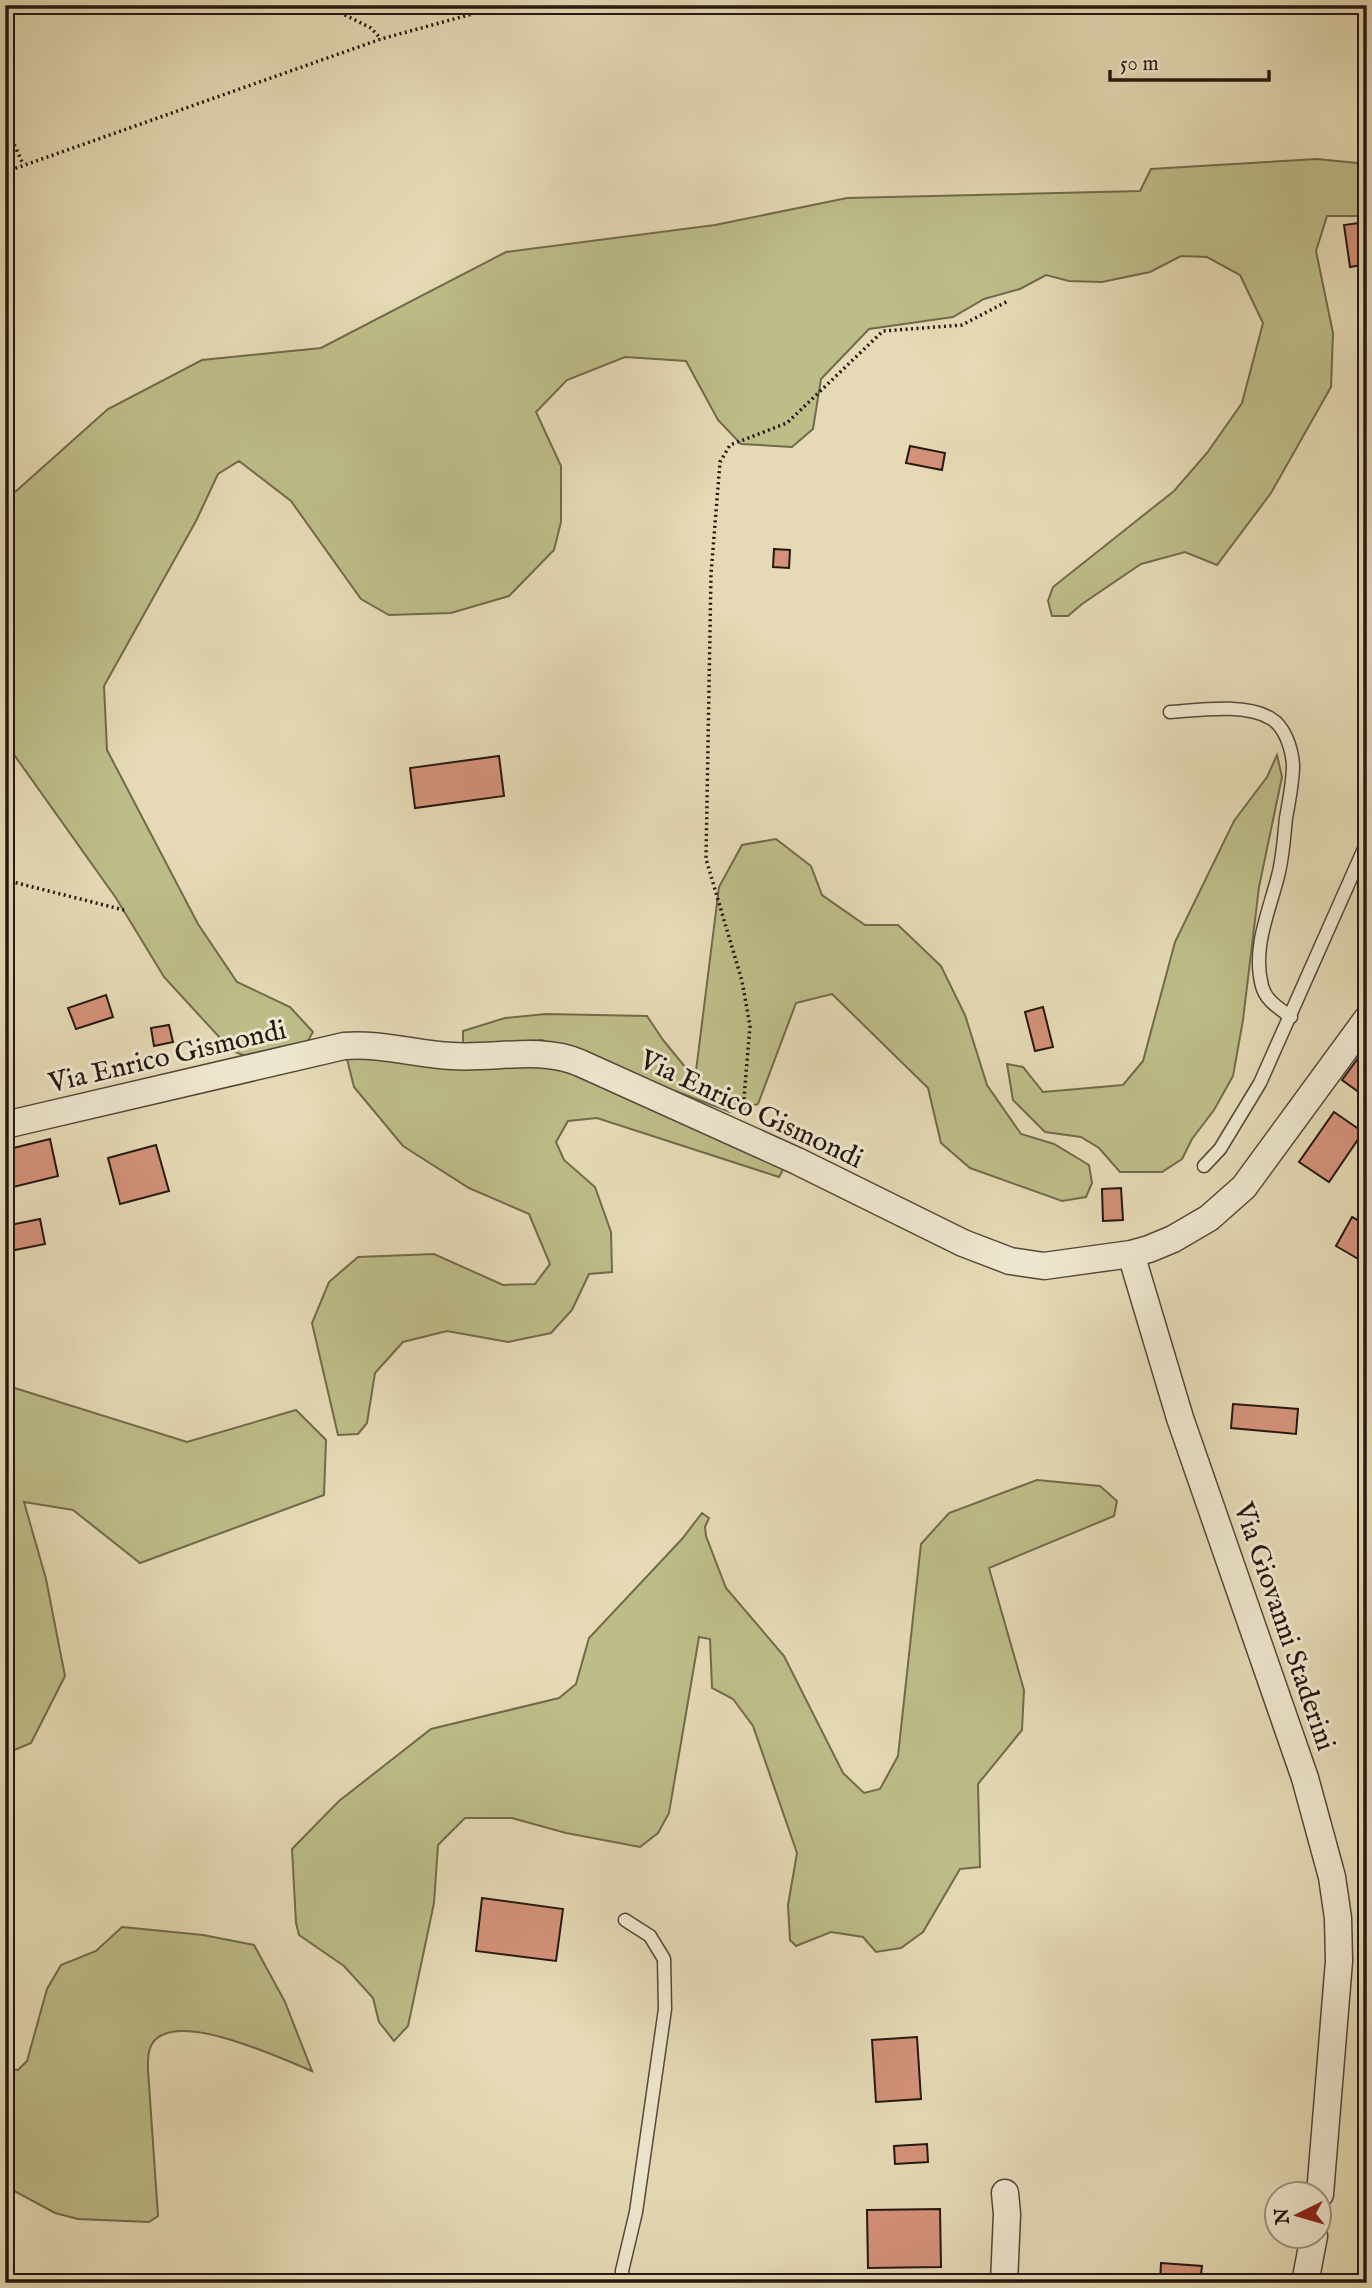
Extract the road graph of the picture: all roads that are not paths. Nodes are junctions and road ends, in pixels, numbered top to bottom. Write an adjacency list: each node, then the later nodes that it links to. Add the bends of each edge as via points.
1 (1170, 712): 3 (lane, via 1233,708 1270,717 1288,741 1293,764 1289,803 1279,875 1264,922 1259,960 1262,987 1269,1000)
2 (1367, 842): 3 (lane)
3 (1291, 1017): 6 (lane, via 1260,1083 1220,1149)
4 (1367, 1019): 7 (street, Via Enrico Gismondi, via 1244,1187 1192,1228)
5 (5, 1125): 7 (street, Via Enrico Gismondi, via 328,1049 365,1045 479,1057 539,1053 560,1056 742,1136 962,1243 1010,1261 1044,1266)
6 (1204, 1166)
7 (1130, 1254): 9 (street, Via Giovanni Staderini, via 1180,1418 1305,1777 1332,1877 1339,1961)
8 (625, 1920): 12 (lane, via 650,1937 664,1959 665,2009)
9 (1321, 2180)
10 (1005, 2193): 13 (street)
11 (1311, 2250): 14 (street)
12 (623, 2283)
13 (1004, 2283)
14 (1305, 2283)

